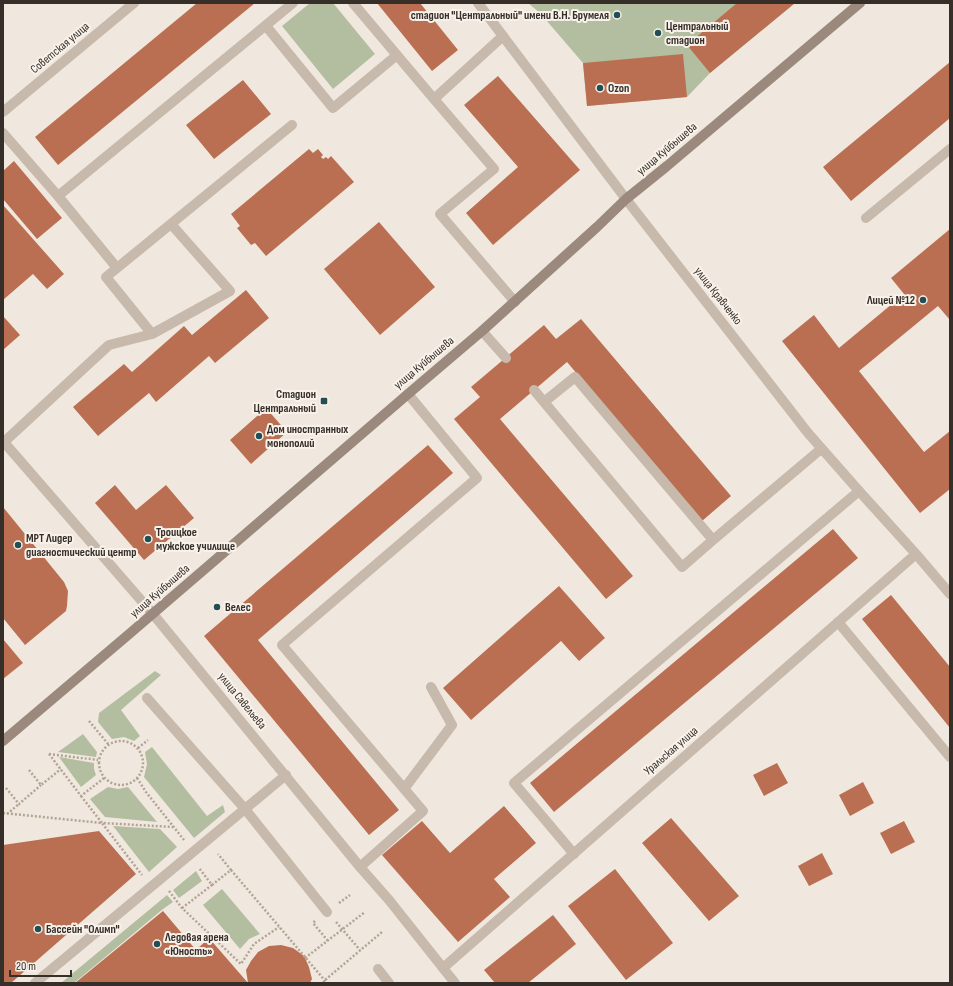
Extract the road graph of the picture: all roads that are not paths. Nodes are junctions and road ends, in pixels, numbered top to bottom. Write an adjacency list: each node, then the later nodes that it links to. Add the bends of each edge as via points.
1 (134, 3): 10 (street, Советская улица)
2 (293, 3): 6 (street)
3 (353, 3): 8 (street)
4 (478, 3): 7 (street, улица Кравченко)
5 (860, 3): 15 (main road, улица Куйбышева)
6 (266, 26): 8 (street, via 333,108); 14 (street)
7 (503, 36): 9 (street); 15 (street, улица Кравченко)
8 (397, 55): 9 (street)
9 (434, 99): 19 (street, via 494,168 440,214)
10 (3, 112)
11 (292, 125): 17 (street)
12 (3, 133): 14 (street)
13 (950, 149): 16 (street)
14 (58, 196): 18 (street)
15 (626, 199): 19 (main road, улица Куйбышева); 27 (street, улица Кравченко)
16 (866, 218)
17 (171, 224): 18 (street); 21 (street, via 230,291)
18 (117, 268): 21 (street, via 106,277)
19 (515, 302): 20 (main road, улица Куйбышева)
20 (482, 331): 22 (street); 24 (main road, улица Куйбышева)
21 (152, 334): 26 (street, via 109,345)
22 (506, 358)
23 (534, 390): 25 (street)
24 (408, 394): 32 (main road, улица Куйбышева); 39 (street, via 477,478 282,645)
25 (544, 402): 29 (street, via 574,377); 29 (street, via 682,567)
26 (4, 441): 32 (street, улица Савельева)
27 (821, 449): 28 (street, улица Кравченко); 29 (street)
28 (859, 491): 30 (street, улица Кравченко); 41 (street, via 514,783)
29 (713, 540)
30 (916, 554): 31 (street, улица Кравченко); 33 (street, Уральская улица)
31 (950, 594)
32 (153, 614): 36 (main road, улица Куйбышева); 38 (street, улица Савельева)
33 (838, 622): 37 (street); 41 (street, Уральская улица)
34 (431, 687): 39 (street, via 452,725)
35 (147, 698): 40 (street)
36 (3, 741)
37 (950, 757)
38 (286, 775): 40 (street); 42 (street, улица Савельева)
39 (404, 789): 42 (street, via 423,811)
40 (245, 809): 43 (street); 46 (street)
41 (574, 854): 44 (street, Уральская улица)
42 (360, 867): 44 (street, улица Савельева)
43 (327, 912)
44 (443, 968): 48 (street, улица Савельева)
45 (378, 969): 47 (street)
46 (35, 983)
47 (389, 983)
48 (455, 983)

